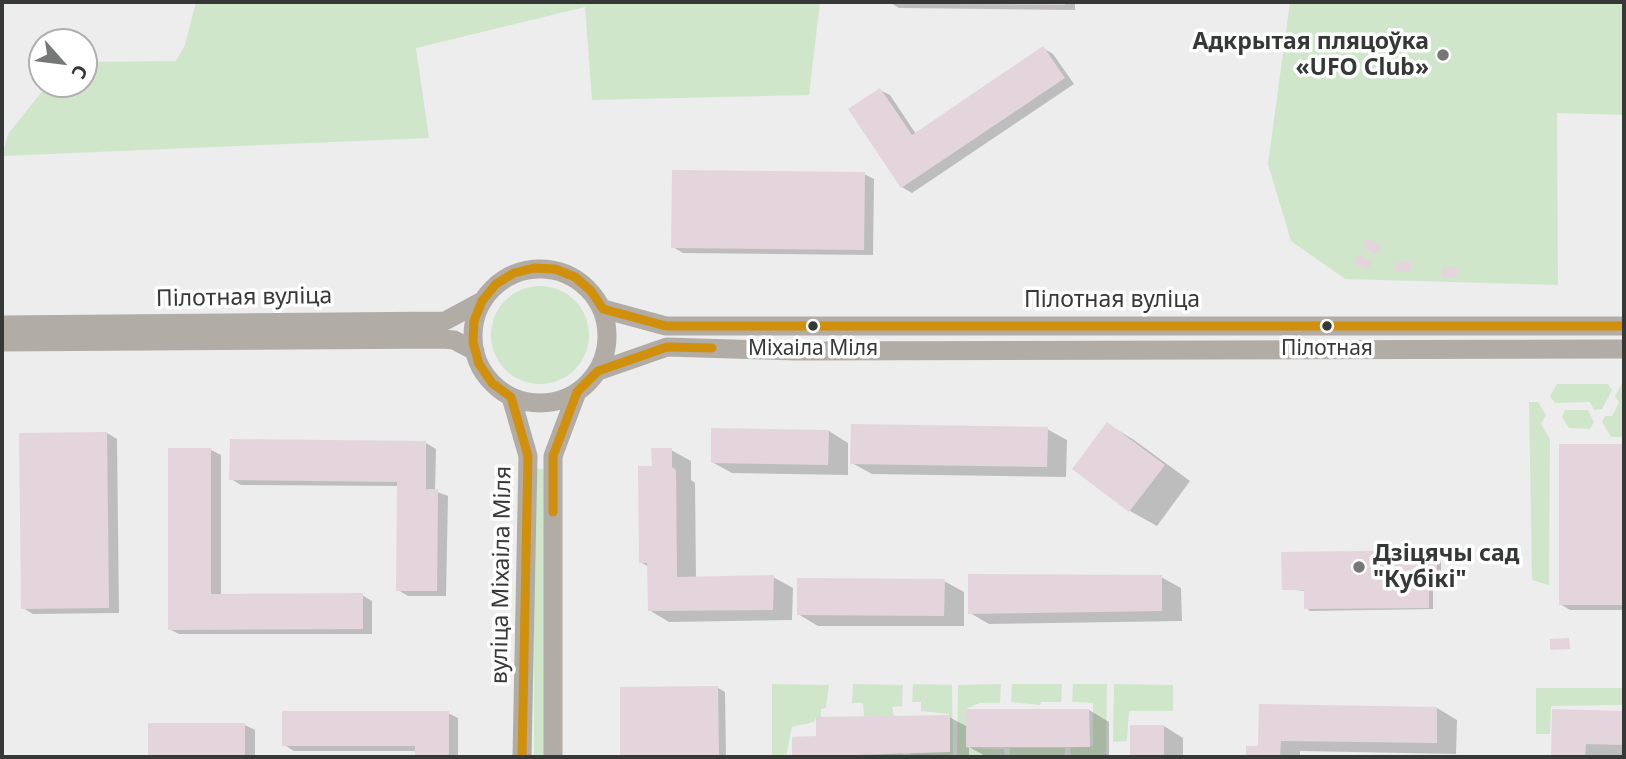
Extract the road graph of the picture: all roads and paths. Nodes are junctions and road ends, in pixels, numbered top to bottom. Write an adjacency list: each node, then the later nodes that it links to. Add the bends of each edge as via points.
1 (482, 301): 2 (street, via 514,273 534,268 575,277); 3 (street, Пілотная вуліца, via 445,321); 9 (street, via 474,321)
2 (603, 309): 4 (street, Пілотная вуліца, via 666,326); 10 (street, via 608,330)
3 (2, 325)
4 (1527, 326): 5 (street, Пілотная вуліца); 7 (street)
5 (1624, 326)
6 (2, 342): 9 (street, Пілотная вуліца, via 443,339)
7 (1527, 347): 8 (street); 10 (street, via 796,351 667,347)
8 (1624, 349)
9 (475, 351): 12 (street, via 492,383)
10 (598, 371): 11 (street)
11 (577, 392): 12 (street, via 544,403); 14 (street, via 553,456)
12 (511, 397): 13 (street, вуліца Міхаіла Міля, via 528,456)
13 (522, 757)
14 (553, 757)

